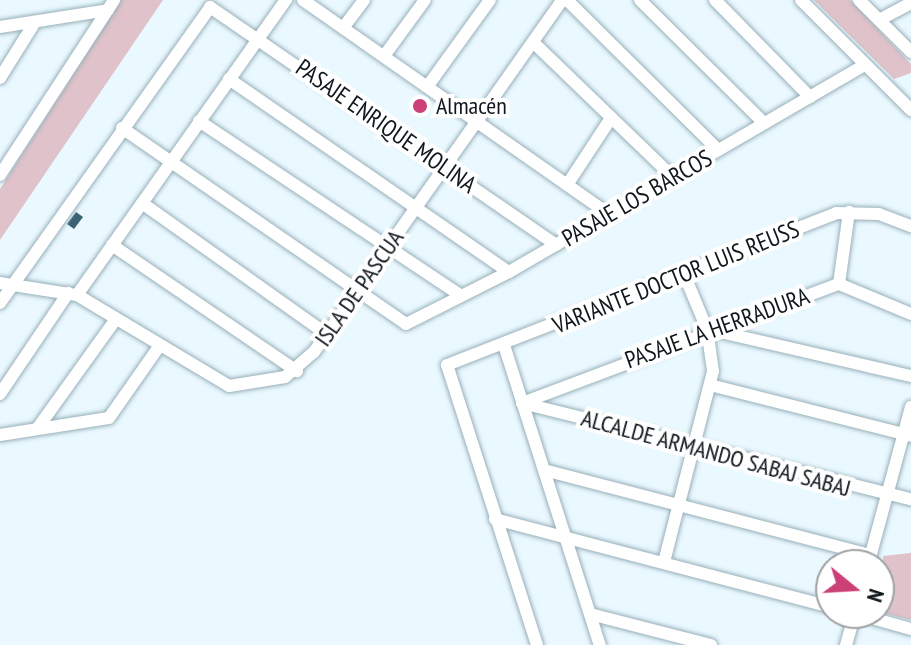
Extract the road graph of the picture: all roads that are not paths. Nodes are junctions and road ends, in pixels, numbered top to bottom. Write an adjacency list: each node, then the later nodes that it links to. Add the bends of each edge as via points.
1 (286, 0): 17 (street)
2 (303, 0): 16 (street)
3 (364, 0): 16 (street)
4 (425, 0): 20 (street)
5 (490, 0): 24 (street)
6 (565, 0): 18 (street, ISLA DE PASCUA); 32 (street)
7 (715, 0): 25 (street)
8 (801, 0): 21 (street)
9 (859, 0): 13 (street)
10 (647, 3): 30 (street)
11 (911, 3): 13 (street)
12 (111, 5): 14 (street); 35 (street)
13 (879, 20): 19 (street)
14 (35, 22): 15 (street); 22 (street)
15 (0, 27)
16 (343, 28): 20 (street)
17 (259, 37): 23 (street); 31 (street, PASAJE ENRIQUE MOLINA, via 215,8 203,14); 34 (street, PASAJE ENRIQUE MOLINA)
18 (533, 42): 27 (street); 29 (street, ISLA DE PASCUA)
19 (911, 52)
20 (384, 56): 24 (street)
21 (865, 65): 25 (street, PASAJE LOS BARCOS); 26 (street)
22 (0, 78)
23 (229, 79): 28 (street); 39 (street)
24 (427, 87): 29 (street)
25 (810, 97): 30 (street, PASAJE LOS BARCOS)
26 (911, 110)
27 (611, 118): 36 (street); 37 (street)
28 (199, 121): 33 (street); 45 (street)
29 (477, 121): 34 (street, ISLA DE PASCUA); 37 (street)
30 (764, 123): 32 (street, PASAJE LOS BARCOS)
31 (122, 128): 33 (street); 48 (street)
32 (718, 150): 36 (street, PASAJE LOS BARCOS)
33 (171, 161): 38 (street); 50 (street)
34 (445, 166): 39 (street, ISLA DE PASCUA); 44 (street, PASAJE ENRIQUE MOLINA)
35 (0, 175)
36 (673, 177): 41 (street, PASAJE LOS BARCOS)
37 (567, 185): 41 (street)
38 (142, 203): 43 (street); 57 (street)
39 (416, 207): 45 (street, ISLA DE PASCUA); 46 (street)
40 (849, 212): 42 (street); 47 (street, VARIANTE DOCTOR LUIS REUSS); 49 (street)
41 (610, 215): 44 (street, PASAJE LOS BARCOS)
42 (911, 226)
43 (112, 245): 51 (street); 60 (street)
44 (556, 245): 46 (street, PASAJE LOS BARCOS)
45 (386, 249): 50 (street, ISLA DE PASCUA); 52 (street)
46 (509, 272): 52 (street, PASAJE LOS BARCOS)
47 (684, 274): 56 (street); 58 (street, VARIANTE DOCTOR LUIS REUSS)
48 (6, 284): 51 (street); 53 (street)
49 (839, 284): 54 (street, PASAJE LA HERRADURA); 56 (street, PASAJE LA HERRADURA)
50 (358, 289): 52 (street, PASAJE LOS BARCOS, via 406,324); 57 (street, ISLA DE PASCUA)
51 (72, 294): 55 (street, ISLA DE PASCUA); 63 (street)
52 (461, 296)
53 (0, 303)
54 (911, 314)
55 (116, 319): 59 (street, ISLA DE PASCUA); 66 (street)
56 (707, 329): 61 (street); 62 (street); 64 (street, PASAJE LA HERRADURA)
57 (326, 334): 60 (street, ISLA DE PASCUA)
58 (504, 345): 64 (street); 74 (street, VARIANTE DOCTOR LUIS REUSS, via 444,369)
59 (158, 348): 60 (street, ISLA DE PASCUA, via 229,386 260,387); 66 (street, via 109,418)
60 (297, 371)
61 (911, 376)
62 (710, 385): 68 (street); 69 (street)
63 (0, 394)
64 (522, 403): 69 (street, ALCALDE ARMANDO SABAJ SABAJ); 70 (street)
65 (911, 407): 68 (street)
66 (37, 429): 67 (street)
67 (0, 435)
68 (907, 436): 71 (street)
69 (694, 446): 71 (street, ALCALDE ARMANDO SABAJ SABAJ); 73 (street)
70 (544, 470): 73 (street); 75 (street)
71 (886, 497): 72 (street, ALCALDE ARMANDO SABAJ SABAJ); 77 (street)
72 (911, 499)
73 (678, 505): 76 (street); 78 (street)
74 (495, 519): 75 (street); 81 (street)
75 (565, 537): 78 (street); 80 (street)
76 (831, 549)
77 (872, 549)
78 (664, 562): 79 (street)
79 (815, 603)
80 (590, 614): 82 (street); 83 (street)
81 (537, 645)
82 (600, 645)
83 (711, 645)

